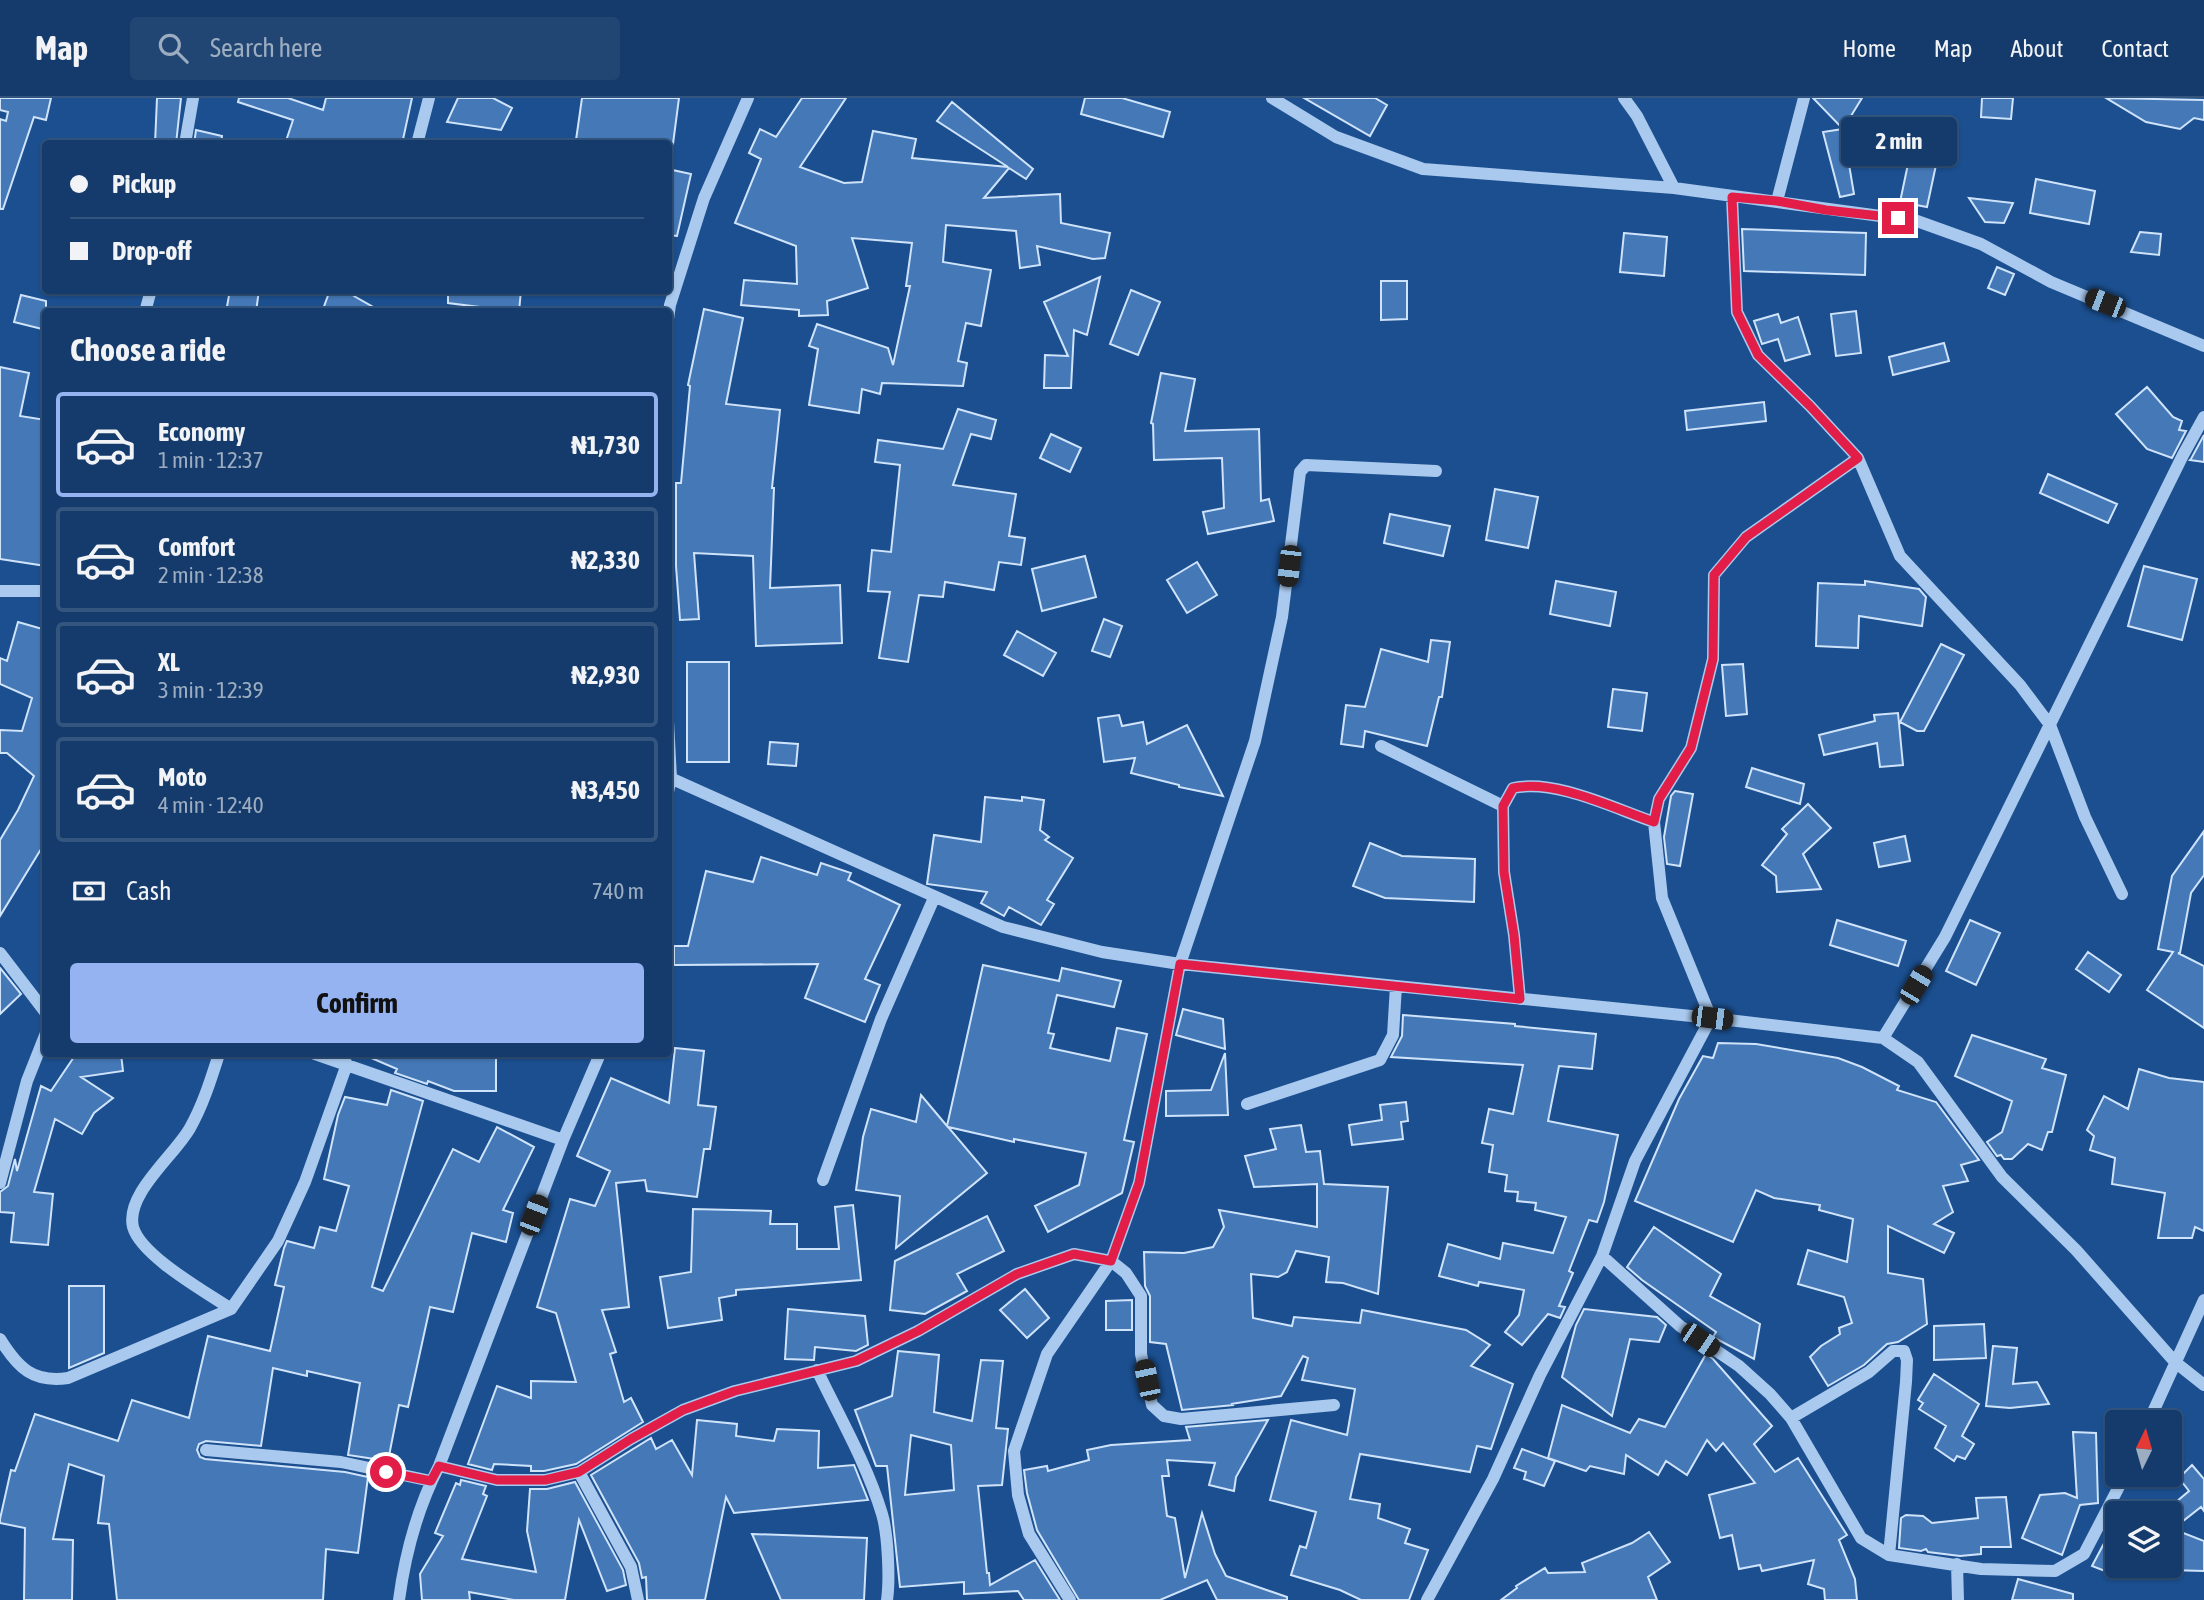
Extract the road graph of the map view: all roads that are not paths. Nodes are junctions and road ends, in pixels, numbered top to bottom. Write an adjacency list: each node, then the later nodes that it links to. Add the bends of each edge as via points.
1 (193, 98): 7 (street)
2 (429, 98): 8 (street)
3 (748, 98): 12 (street, via 704,198)
4 (1272, 98): 9 (street, via 1336,137 1423,169)
5 (1624, 98): 9 (street)
6 (1804, 98): 11 (street)
7 (186, 140)
8 (418, 140)
9 (1674, 188): 10 (street)
10 (1732, 197): 11 (street); 15 (street, via 1737,312 1758,355)
11 (1777, 201): 13 (street, via 1917,221 1981,244 2051,282)
12 (670, 308)
13 (2204, 346)
14 (2204, 417): 19 (street)
15 (1858, 458): 19 (street, via 1900,556 2003,666); 23 (street, via 1746,537 1714,575 1713,659 1691,748 1659,799)
16 (1436, 471): 27 (street, via 1306,465 1300,472 1282,617 1255,741)
17 (0, 591): 18 (street)
18 (42, 591)
19 (2050, 725): 24 (street, via 2085,817); 32 (street, via 1945,937)
20 (1381, 746): 22 (street)
21 (672, 778): 25 (street)
22 (1503, 806): 23 (street, via 1513,788 1528,785 1569,792); 29 (street, via 1504,872)
23 (1654, 822): 31 (street, via 1662,898)
24 (2122, 894)
25 (934, 898): 27 (street, via 1003,927 1102,953); 40 (street, via 881,1019)
26 (0, 953): 30 (street)
27 (1180, 964): 28 (street); 43 (street, via 1139,1183)
28 (1396, 986): 29 (street); 38 (street, via 1393,1035 1380,1060)
29 (1520, 999): 31 (street)
30 (42, 1008)
31 (1712, 1018): 32 (street); 42 (street, via 1636,1161)
32 (1883, 1038): 47 (street, via 1918,1062 2002,1177 2076,1250)
33 (42, 1043): 41 (street)
34 (218, 1057): 45 (street, via 190,1129 132,1209 139,1239 163,1264)
35 (326, 1057): 37 (street)
36 (599, 1057): 39 (street)
37 (347, 1063): 39 (street); 45 (street, via 305,1182 278,1241)
38 (1247, 1104)
39 (563, 1140): 54 (street)
40 (823, 1180)
41 (0, 1183)
42 (1602, 1256): 52 (street, via 1680,1326 1739,1366); 64 (street, via 1493,1479)
43 (1111, 1261): 48 (street, via 1074,1254 1017,1274 856,1361); 50 (street, via 1126,1273 1141,1296 1141,1354 1152,1405 1164,1416 1181,1419); 63 (street, via 1047,1354 1014,1451 1018,1495 1029,1534)
44 (2204, 1300): 47 (street)
45 (230, 1309): 46 (street, via 68,1378 48,1381 27,1373)
46 (0, 1339)
47 (2175, 1362): 49 (street); 51 (street)
48 (817, 1370): 55 (street, via 683,1410); 62 (street, via 882,1515)
49 (2204, 1385)
50 (1334, 1405)
51 (2154, 1410)
52 (1791, 1418): 58 (street, via 1861,1538); 58 (street, via 1868,1372 1893,1351 1904,1351 1906,1382)
53 (206, 1450): 56 (street, via 341,1462)
54 (439, 1466): 55 (street, via 497,1480 545,1480); 56 (street)
55 (579, 1472): 61 (street, via 631,1567)
56 (431, 1481): 60 (street, via 404,1562)
57 (2118, 1488): 59 (street, via 2084,1554 2055,1571)
58 (1889, 1555): 59 (street)
59 (1957, 1564): 65 (street)
60 (399, 1600)
61 (638, 1600)
62 (887, 1600)
63 (1070, 1600)
64 (1427, 1600)
65 (1958, 1600)

